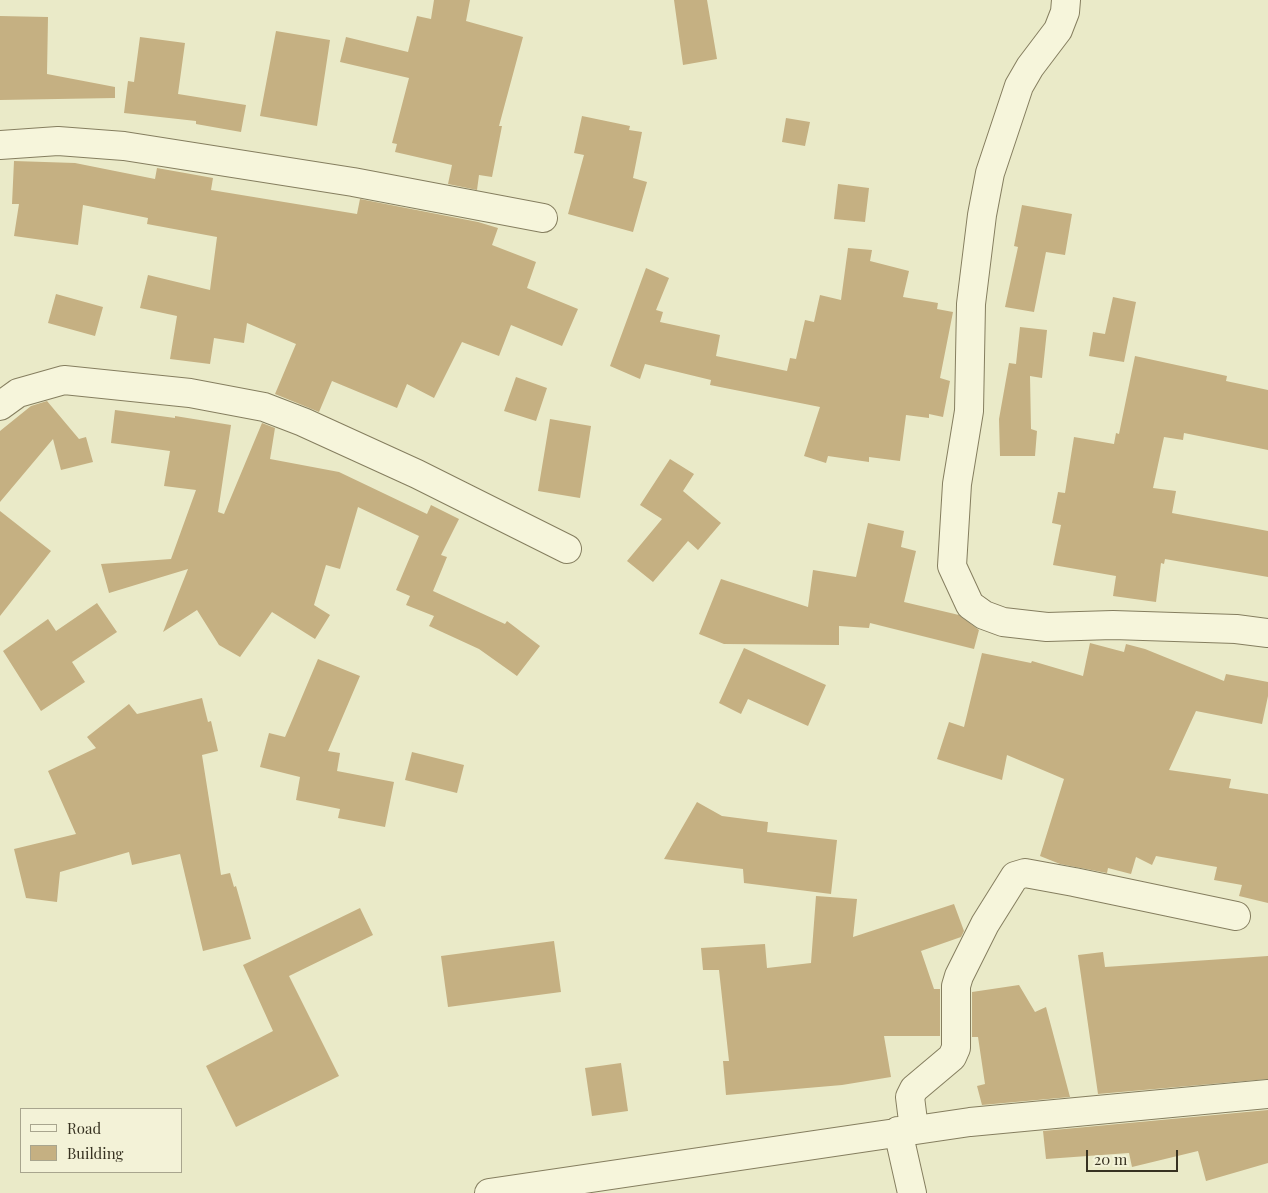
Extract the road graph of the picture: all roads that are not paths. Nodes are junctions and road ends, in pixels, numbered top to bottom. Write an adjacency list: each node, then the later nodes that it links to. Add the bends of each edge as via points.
1 (1066, 0): 6 (street, via 1058,30 1019,86 990,173 971,304 969,411 957,484 952,566 970,605 984,615 1004,622 1047,627 1113,625)
2 (0, 145): 3 (street, via 58,141 124,146 353,182)
3 (543, 218)
4 (0, 406): 5 (street, via 18,393 64,380 190,393 264,408 303,422 417,474)
5 (567, 549)
6 (1268, 633)
7 (1236, 916): 9 (street, via 1074,882 1025,874 1015,876 985,924 959,976 956,986 956,1048 952,1058 914,1089)
8 (1268, 1094): 9 (street)
9 (906, 1130): 10 (street); 11 (street)
10 (489, 1193)
11 (912, 1193)

